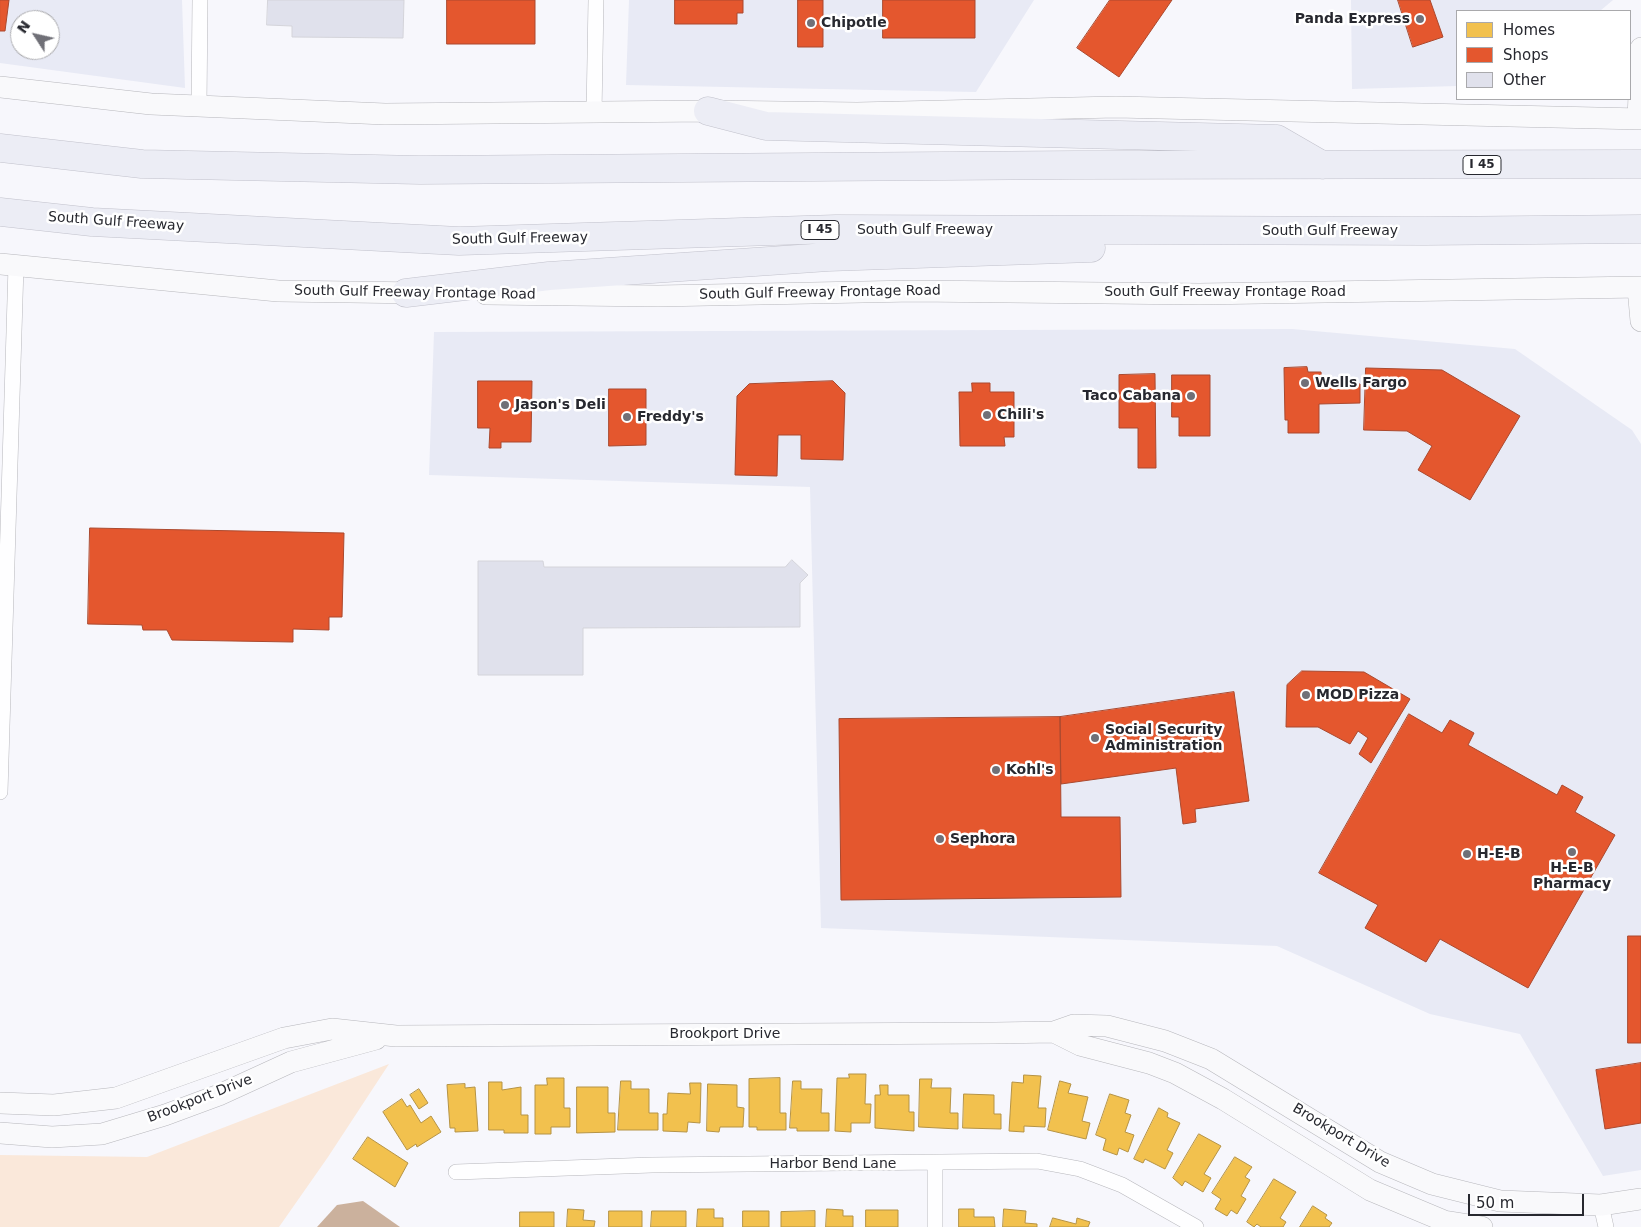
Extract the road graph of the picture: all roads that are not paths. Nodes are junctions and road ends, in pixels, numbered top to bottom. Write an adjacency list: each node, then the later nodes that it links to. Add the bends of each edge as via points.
1 (200, 0): 5 (street)
2 (596, 0): 7 (street)
3 (1641, 48): 8 (main road)
4 (0, 87): 5 (main road)
5 (199, 107): 7 (main road, via 385,114)
6 (708, 112): 7 (main road); 8 (main road, via 1130,108); 11 (highway, via 766,126 1277,139)
7 (594, 114)
8 (1640, 119)
9 (0, 148): 11 (highway, I 45, via 142,164 420,170)
10 (1641, 164): 11 (highway, I 45)
11 (1324, 166)
12 (0, 212): 14 (highway, South Gulf Freeway / I 45, via 92,222 459,241 836,229)
13 (1641, 229): 14 (highway, South Gulf Freeway / I 45)
14 (1282, 231): 17 (highway, via 1119,247 828,258 549,276)
15 (8, 265): 17 (main road, South Gulf Freeway Frontage Road, via 278,291); 19 (street)
16 (1640, 287): 17 (main road, South Gulf Freeway Frontage Road, via 1199,294 914,291 658,296); 18 (main road)
17 (406, 293)
18 (1641, 321)
19 (0, 792)
20 (1054, 1032): 21 (main road, Brookport Drive); 27 (main road, Brookport Drive, via 1074,1025 1107,1026 1212,1059 1380,1162 1432,1184 1500,1201); 30 (main road, Brookport Drive, via 1080,1045 1175,1073 1224,1099 1370,1190 1444,1221)
21 (396, 1036): 22 (main road, Brookport Drive, via 332,1029 284,1038 116,1098 54,1106); 23 (main road, Brookport Drive, via 364,1041 291,1062 210,1098 102,1134 52,1137)
22 (0, 1103)
23 (0, 1133)
24 (935, 1163): 25 (street, Harbor Bend Lane, via 652,1165); 28 (street); 29 (street, Harbor Bend Lane, via 1037,1161 1080,1170 1122,1185)
25 (456, 1172)
26 (1641, 1199): 27 (main road, Brookport Drive)
27 (1601, 1205): 31 (street)
28 (935, 1227)
29 (1196, 1227)
30 (1482, 1227)
31 (1606, 1227)

